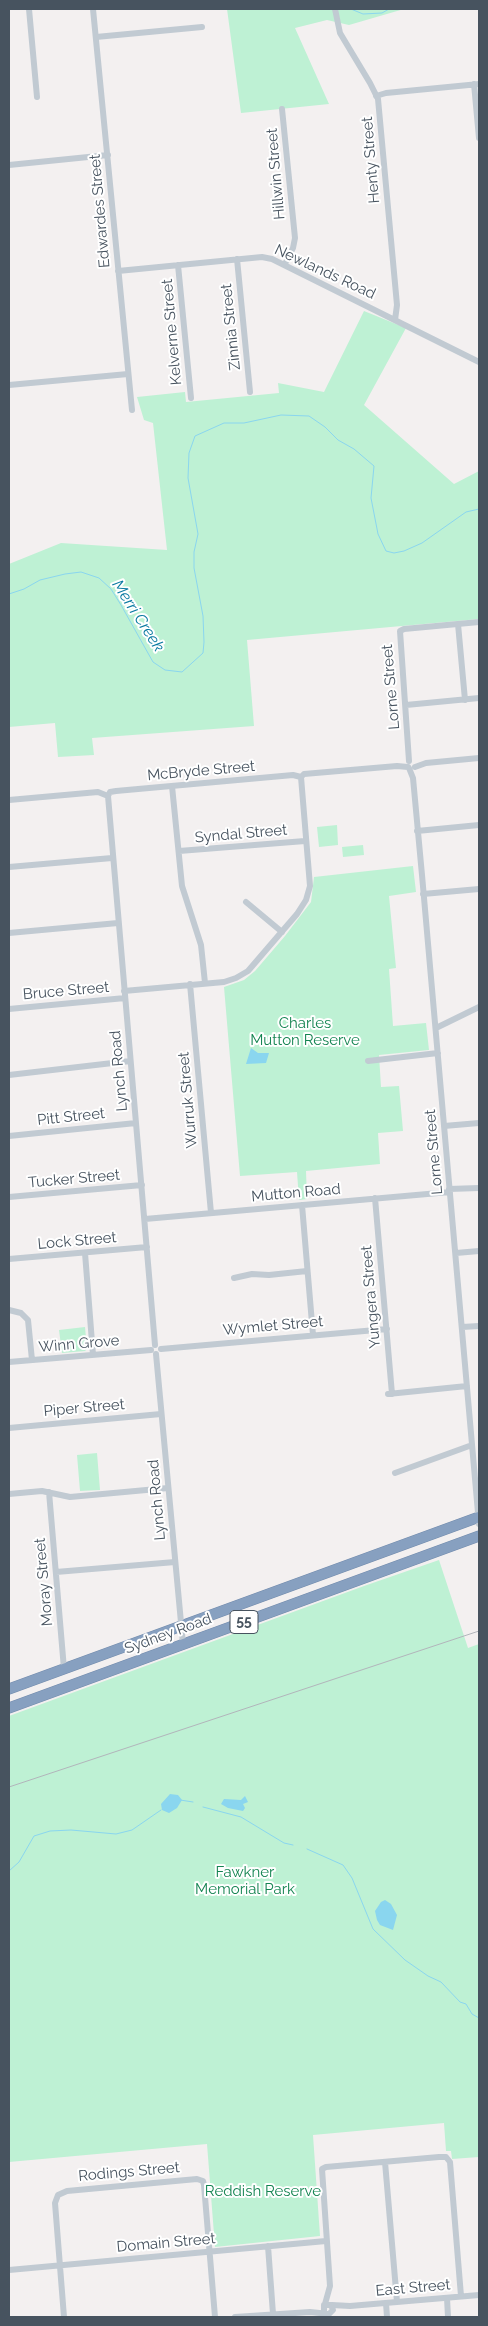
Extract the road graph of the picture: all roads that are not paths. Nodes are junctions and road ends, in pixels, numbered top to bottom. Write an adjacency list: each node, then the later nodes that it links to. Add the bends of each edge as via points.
1 (29, 9): 8 (street)
2 (93, 9): 5 (street, Edwardes Street)
3 (335, 9): 7 (street, Henty Street, via 340,33)
4 (202, 27): 5 (street)
5 (96, 37): 11 (street, Edwardes Street)
6 (477, 84): 7 (street); 10 (street)
7 (376, 96): 17 (street, Henty Street, via 397,306)
8 (37, 97)
9 (282, 110): 15 (street, Hillwin Street, via 295,238)
10 (479, 138)
11 (108, 155): 12 (street); 16 (street, Edwardes Street)
12 (9, 165)
13 (237, 259): 14 (street, Newlands Road); 15 (street, Newlands Road, via 262,257); 21 (street, Zinnia Street)
14 (178, 264): 16 (street, Newlands Road); 22 (street, Kelverne Street)
15 (285, 264): 17 (street, Newlands Road)
16 (118, 271): 19 (street, Edwardes Street)
17 (395, 320): 18 (street, Newlands Road)
18 (479, 362)
19 (128, 374): 20 (street); 23 (street, Edwardes Street)
20 (9, 385)
21 (250, 392)
22 (191, 398)
23 (132, 410)
24 (479, 622): 25 (street)
25 (458, 624): 27 (street); 28 (street, Lorne Street, via 402,630 399,638)
26 (479, 698): 27 (street)
27 (465, 700): 28 (street)
28 (406, 705): 30 (street, Lorne Street)
29 (479, 758): 30 (street, McBryde Street)
30 (411, 764): 31 (street, McBryde Street, via 304,774); 36 (street, Lorne Street)
31 (301, 777): 32 (street, McBryde Street, via 293,775); 37 (street)
32 (172, 786): 33 (street, McBryde Street, via 116,791); 38 (street)
33 (108, 796): 34 (street, McBryde Street, via 98,792); 39 (street, Lynch Road)
34 (9, 800)
35 (479, 825): 36 (street)
36 (418, 831): 42 (street, Lorne Street)
37 (305, 841): 38 (street, Syndal Street); 46 (street, via 310,886 306,900)
38 (179, 852): 47 (street, via 182,886 201,945)
39 (112, 858): 40 (street); 44 (street, Lynch Road)
40 (9, 867)
41 (479, 889): 42 (street)
42 (424, 894): 53 (street, Lorne Street)
43 (246, 902): 46 (street)
44 (118, 923): 45 (street); 49 (street, Lynch Road)
45 (9, 932)
46 (282, 932): 47 (street, via 248,971 224,982)
47 (205, 982): 48 (street)
48 (190, 984): 49 (street); 68 (street, Wurruk Street)
49 (124, 991): 50 (street, Lynch Road)
50 (125, 998): 52 (street, Bruce Street); 55 (street, Lynch Road)
51 (479, 1007): 53 (street)
52 (9, 1009)
53 (436, 1028): 54 (street, Lorne Street)
54 (438, 1053): 56 (street); 60 (street, Lorne Street)
55 (130, 1061): 57 (street); 59 (street, Lynch Road)
56 (368, 1061)
57 (9, 1075)
58 (479, 1122): 60 (street)
59 (136, 1123): 61 (street, Pitt Street); 62 (street, Lynch Road)
60 (444, 1126): 64 (street, Lorne Street)
61 (9, 1136)
62 (142, 1185): 65 (street, Tucker Street); 69 (street, Lynch Road)
63 (479, 1188): 64 (street, Mutton Road)
64 (450, 1191): 66 (street, Mutton Road); 73 (street, Lorne Street)
65 (9, 1197)
66 (376, 1198): 67 (street, Mutton Road); 80 (street, Yungera Street)
67 (302, 1205): 68 (street, Mutton Road); 75 (street)
68 (211, 1213): 69 (street, Mutton Road)
69 (145, 1219): 70 (street, Lynch Road)
70 (147, 1247): 72 (street, Lock Street); 82 (street, Lynch Road)
71 (479, 1251): 73 (street)
72 (85, 1253): 74 (street, Lock Street); 83 (street)
73 (456, 1253): 79 (street, Lorne Street)
74 (9, 1259)
75 (307, 1271): 76 (street); 81 (street)
76 (234, 1278)
77 (9, 1310): 84 (street, via 21,1313 28,1320)
78 (479, 1326): 79 (street)
79 (462, 1327): 86 (street, Lorne Street)
80 (386, 1330): 81 (street, Wymlet Street); 86 (street, Yungera Street, via 390,1394)
81 (313, 1335): 82 (street, Wymlet Street)
82 (156, 1349): 83 (street, Winn Grove); 87 (street, Lynch Road)
83 (94, 1355): 84 (street, Winn Grove)
84 (32, 1360): 85 (street, Winn Grove)
85 (9, 1362)
86 (467, 1386): 89 (street, Lorne Street)
87 (162, 1414): 88 (street, Piper Street); 91 (street, Lynch Road)
88 (9, 1428)
89 (472, 1445): 90 (street); 96 (street, Lorne Street)
90 (395, 1473)
91 (168, 1488): 94 (street); 98 (street, Lynch Road)
92 (49, 1492): 93 (street); 94 (street); 95 (street, Moray Street)
93 (9, 1494)
94 (70, 1497): 95 (street)
95 (50, 1500): 99 (street, Moray Street)
96 (479, 1520): 100 (highway, Sydney Road / 55)
97 (479, 1536): 101 (highway, Sydney Road / 55)
98 (174, 1562): 99 (street); 100 (street, Lynch Road)
99 (56, 1572): 102 (street, Moray Street)
100 (180, 1626): 101 (street, Lynch Road); 102 (highway, Sydney Road / 55)
101 (183, 1644): 104 (highway, Sydney Road / 55)
102 (64, 1669): 103 (highway, Sydney Road / 55)
103 (9, 1689)
104 (9, 1708)
105 (385, 2162): 106 (street, via 322,2169); 112 (street, via 448,2158); 114 (street)
106 (326, 2241): 107 (street, Domain Street); 116 (street)
107 (268, 2246): 108 (street, Domain Street); 117 (street)
108 (210, 2251): 109 (street, Domain Street); 109 (street, Rodings Street, via 203,2181 67,2191 58,2195 55,2203); 119 (street)
109 (60, 2265): 110 (street, Domain Street); 118 (street)
110 (9, 2270)
111 (479, 2295): 112 (street, East Street)
112 (461, 2296): 113 (street, East Street)
113 (446, 2298): 114 (street, East Street); 122 (street)
114 (396, 2302): 115 (street, East Street)
115 (386, 2304): 116 (street, East Street); 121 (street)
116 (328, 2310): 117 (street, East Street)
117 (277, 2314): 120 (street, East Street)
118 (64, 2317)
119 (215, 2317)
120 (236, 2317)
121 (387, 2317)
122 (448, 2317)

